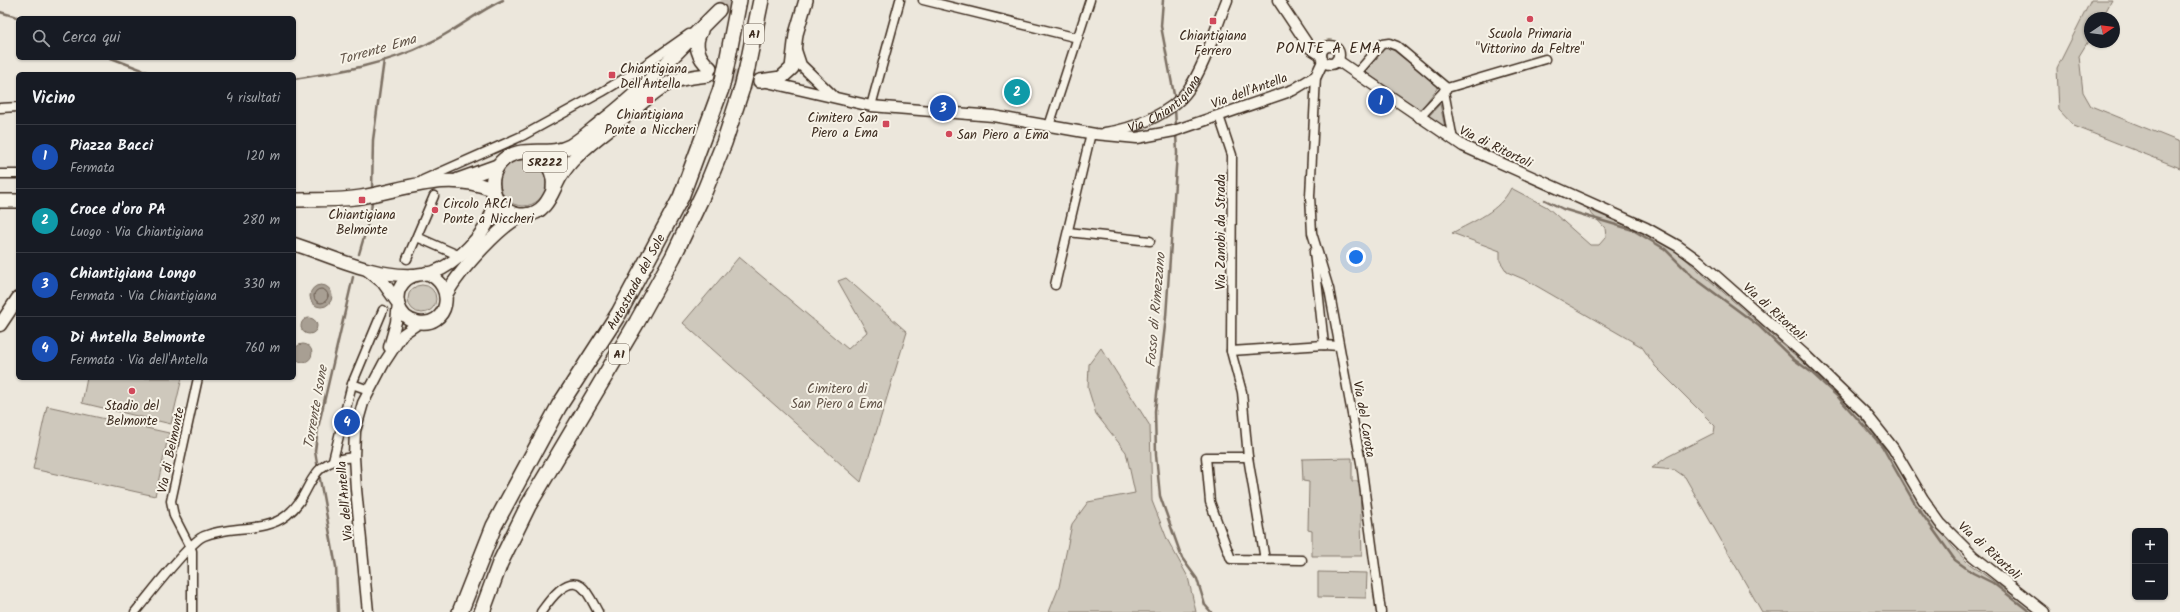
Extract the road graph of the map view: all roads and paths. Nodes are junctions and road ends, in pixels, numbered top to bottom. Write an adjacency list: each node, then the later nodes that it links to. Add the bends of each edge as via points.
1 (761, 0): 78 (highway, Autostrada del Sole / A1, bridge, via 742,88 705,190 638,322 528,506 500,563)
2 (806, 0): 12 (main road, Via Chiantigiana)
3 (900, 0): 21 (street)
4 (923, 0): 11 (street)
5 (1090, 0): 11 (street)
6 (1227, 0): 28 (street, Via Chiantigiana, via 1199,71 1187,91 1158,114 1127,128)
7 (1278, 0): 13 (street, via 1310,48)
8 (738, 4): 77 (highway, Autostrada del Sole / A1, bridge, via 721,89 681,197 619,313 560,406 494,526)
9 (719, 10): 10 (main road, SR222)
10 (705, 24): 29 (street, via 632,74); 31 (main road, SR222, via 659,73 612,114 569,146 555,152); 38 (main road, SR222, via 698,37 697,48 709,72 673,82 650,95 577,155)
11 (1078, 38): 26 (street)
12 (795, 46): 18 (main road, Via Chiantigiana, via 794,64 789,72 776,79); 20 (street, Via Chiantigiana, via 801,65)
13 (1322, 58): 15 (street, via 1332,64); 15 (street, via 1325,48 1334,47 1338,53); 17 (street)
14 (1545, 59): 19 (street)
15 (1337, 60): 16 (street, Via di Ritortoli)
16 (1357, 73): 19 (street, via 1382,44 1389,43 1398,46); 25 (street, Via di Ritortoli)
17 (1316, 76): 24 (street, Via dell'Antella, via 1293,90); 45 (street, Via del Carota, via 1310,196)
18 (760, 81): 20 (street, Via Chiantigiana)
19 (1446, 89): 25 (street); 30 (street)
20 (836, 98): 21 (street, Via Chiantigiana)
21 (871, 106): 26 (street, Via Chiantigiana, via 993,116)
22 (16, 107): 23 (street)
23 (0, 108)
24 (1219, 116): 27 (street, Via dell'Antella); 63 (street, Via Zanobi da Strada, via 1232,155)
25 (1419, 118): 30 (street, Via di Ritortoli)
26 (1049, 126): 28 (street, Via Chiantigiana)
27 (1176, 130): 28 (street, Via Chiantigiana, via 1132,139)
28 (1093, 133): 44 (street)
29 (524, 134): 31 (street, via 517,144); 36 (street)
30 (1454, 140): 82 (street, Via di Ritortoli, via 1646,228 1699,261 1804,354 1866,414 1893,448 1923,500 1940,522 1978,560)
31 (516, 153): 32 (main road, SR222, via 505,158); 38 (main road, SR222, via 531,154 544,161 552,173)
32 (497, 166): 35 (main road, SR222); 37 (main road, via 492,178)
33 (0, 174): 34 (street)
34 (16, 174)
35 (457, 180): 36 (main road, SR222); 37 (main road, SR222)
36 (409, 186): 40 (main road, SR222, via 365,196)
37 (493, 190): 43 (main road, via 497,201 507,210); 49 (main road, via 492,212 488,223)
38 (553, 191): 43 (main road, SR222, via 544,206)
39 (434, 196): 46 (street)
40 (296, 200)
41 (0, 201): 42 (main road)
42 (16, 201)
43 (529, 214): 55 (main road, Via dell'Antella, via 513,220 488,243 451,285)
44 (1068, 232): 47 (street); 54 (street)
45 (1312, 234): 61 (street, Via del Carota); 62 (street, Via del Carota, via 1329,289)
46 (417, 237): 49 (street); 50 (street)
47 (1150, 241)
48 (296, 245): 51 (main road)
49 (460, 256): 52 (main road, via 440,269)
50 (407, 259)
51 (365, 268): 53 (main road); 57 (main road, via 383,282)
52 (426, 273): 53 (main road); 55 (main road, via 439,281)
53 (413, 275): 57 (main road, Via dell'Antella, via 399,288)
54 (1055, 284)
55 (446, 295): 59 (main road, Via dell'Antella, via 445,306 440,316 430,322)
56 (16, 301): 60 (main road)
57 (398, 303): 59 (main road, via 404,315); 64 (street, Via dell'Antella, via 396,322)
58 (383, 310): 66 (street, Via dell'Antella)
59 (419, 323): 64 (street, Via dell'Antella, via 403,334)
60 (0, 325)
61 (1324, 344): 62 (street); 63 (street)
62 (1339, 346): 81 (street, Via del Carota, via 1361,463)
63 (1231, 351): 69 (street, Via Zanobi da Strada, via 1242,392)
64 (384, 363): 67 (street, Via dell'Antella)
65 (198, 380): 71 (street, Via di Belmonte, via 171,501 174,516)
66 (352, 384): 67 (street); 70 (street, Via dell'Antella)
67 (369, 390): 68 (street, Via dell'Antella, via 355,431)
68 (354, 457): 70 (street); 76 (street, Via dell'Antella)
69 (1248, 457): 72 (street, Via Zanobi da Strada); 72 (street, via 1206,457 1210,502 1231,559)
70 (333, 460): 71 (street, via 313,476 292,510 278,520 213,533 201,537)
71 (191, 547): 74 (street); 75 (street, Via di Belmonte)
72 (1265, 560): 73 (street)
73 (1302, 560)
74 (135, 612)
75 (192, 612)
76 (368, 612)
77 (460, 612)
78 (482, 612)
79 (541, 612): 80 (street, via 565,586 575,583 582,586)
80 (598, 612)
81 (1381, 612)
82 (2044, 612)

